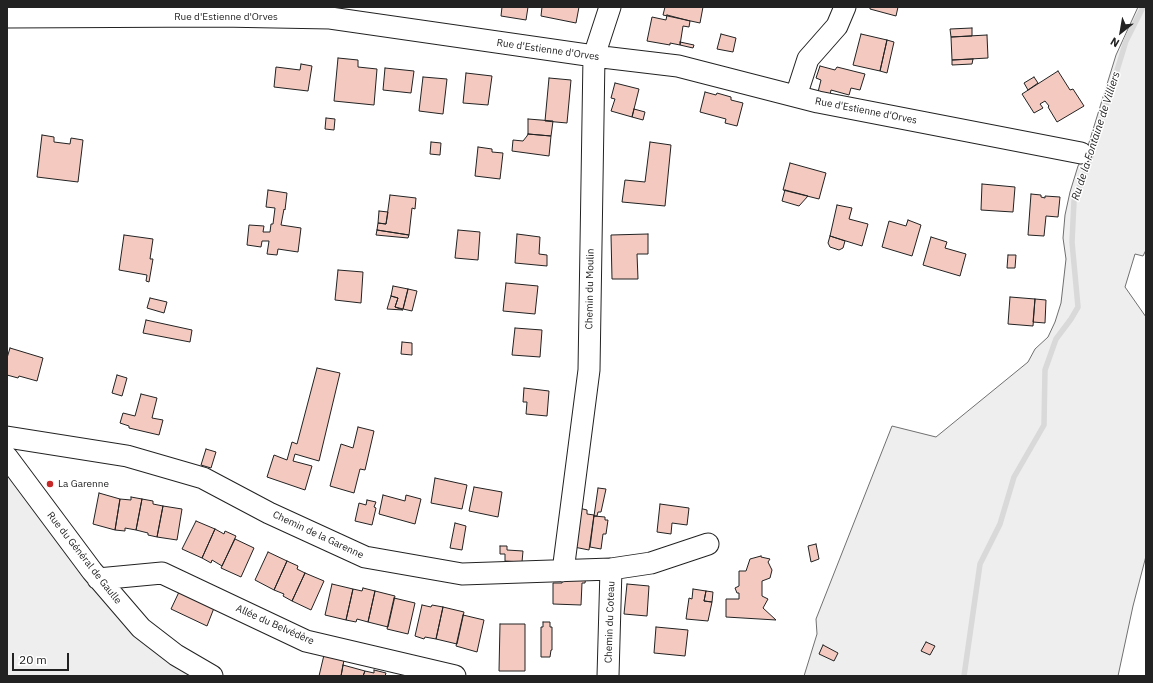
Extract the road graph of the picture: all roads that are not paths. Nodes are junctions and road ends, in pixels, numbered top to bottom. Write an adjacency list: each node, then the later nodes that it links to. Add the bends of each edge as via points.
1 (610, 7): 6 (street, Chemin du Moulin)
2 (845, 7): 7 (street, via 837,26 808,59)
3 (139, 12): 4 (street, Rue d'Estienne d'Orves); 5 (street, Rue d'Estienne d'Orves)
4 (222, 12): 6 (street, Rue d'Estienne d'Orves, via 330,18)
5 (7, 17)
6 (594, 56): 7 (street, Rue d'Estienne d'Orves, via 678,66); 13 (street, Chemin du Moulin, via 589,370)
7 (796, 96): 8 (street, Rue d'Estienne d'Orves)
8 (1081, 153)
9 (7, 437): 13 (street, Chemin de la Garenne, via 127,456 204,478 365,557 462,574)
10 (7, 456): 14 (street, Rue du Général de Gaulle)
11 (708, 544): 12 (street, Chemin de la Garenne, via 651,563)
12 (611, 569): 13 (street, Chemin de la Garenne); 17 (street, Chemin du Coteau)
13 (563, 571)
14 (98, 580): 15 (street, Rue du Général de Gaulle, via 141,628 176,655); 16 (street, Allée du Belvédère, via 162,573 306,641)
15 (212, 676)
16 (455, 676)
17 (608, 676)

